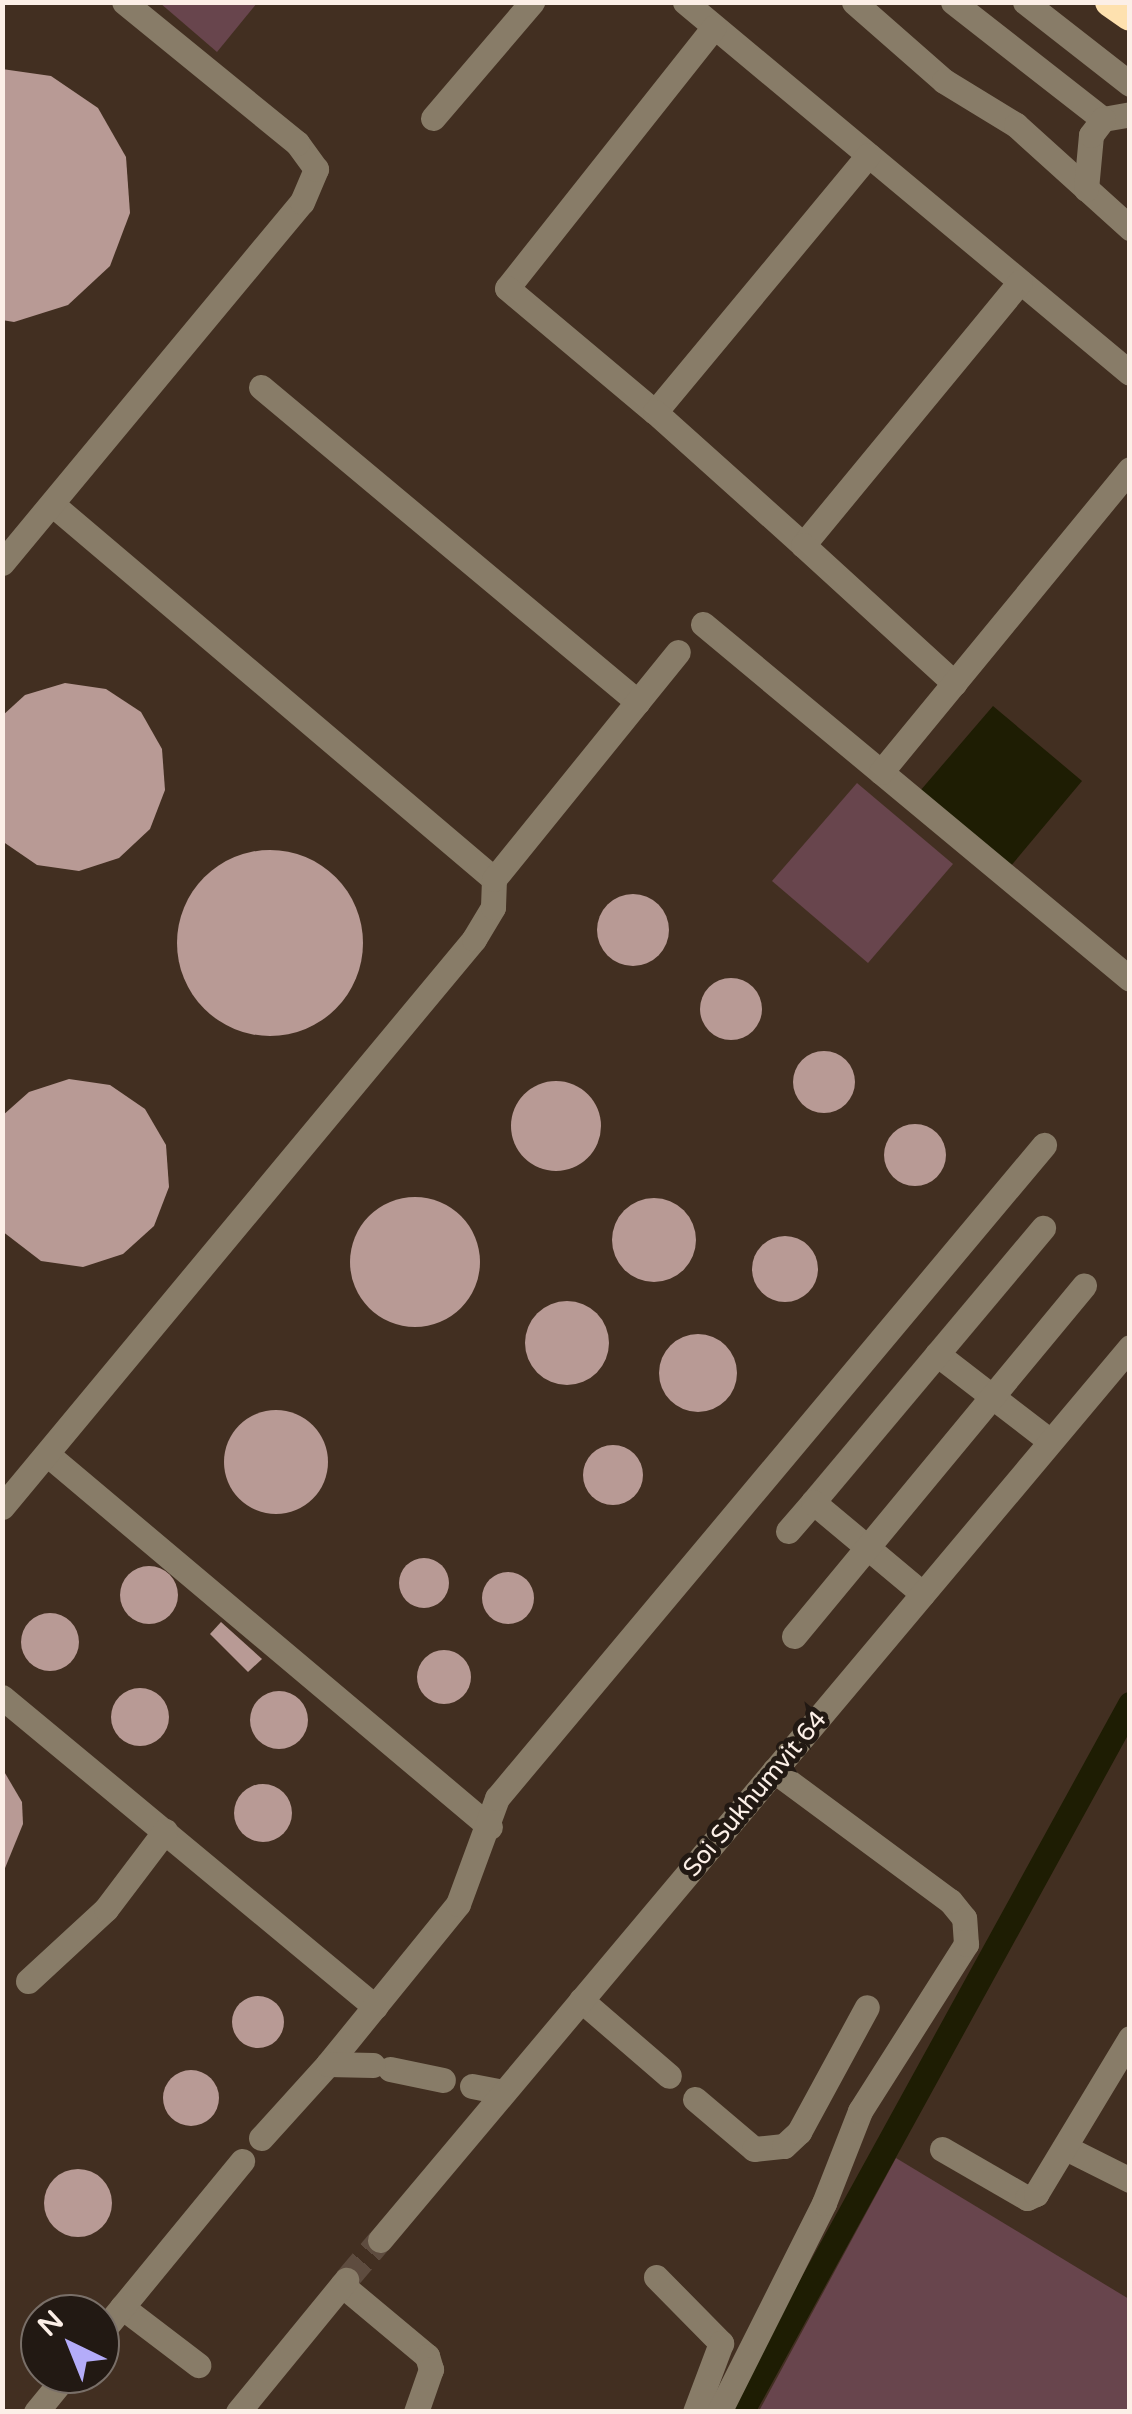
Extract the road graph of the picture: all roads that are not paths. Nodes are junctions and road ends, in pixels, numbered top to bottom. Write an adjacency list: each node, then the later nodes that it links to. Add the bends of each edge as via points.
1 (124, 2): 22 (street, via 296,143 316,169 302,202)
2 (532, 2): 12 (street)
3 (685, 2): 9 (street)
4 (854, 2): 15 (street, via 894,43 1016,126)
5 (953, 2): 13 (street)
6 (1026, 2): 10 (street)
7 (1110, 2): 8 (highway)
8 (1130, 16)
9 (714, 27): 14 (street); 20 (street, via 506,288)
10 (1130, 84)
11 (1130, 114): 13 (street)
12 (433, 118)
13 (1103, 118): 15 (street, via 1091,135)
14 (868, 155): 17 (street); 20 (street)
15 (1086, 189): 16 (street)
16 (1124, 217)
17 (1020, 282): 18 (street); 23 (street)
18 (1130, 373)
19 (260, 387): 28 (street)
20 (655, 412): 23 (street)
21 (1130, 470): 27 (street)
22 (52, 504): 24 (street); 30 (street)
23 (803, 545): 27 (street)
24 (2, 562)
25 (703, 624): 29 (street)
26 (678, 652): 28 (street)
27 (954, 683): 29 (street)
28 (638, 702): 30 (street)
29 (881, 772): 31 (street)
30 (494, 879): 41 (street, via 493,907 474,939)
31 (1130, 979)
32 (1044, 1145): 50 (street, via 518,1771 497,1798)
33 (1043, 1228): 36 (street)
34 (1084, 1286): 38 (street)
35 (1130, 1346): 39 (street, Soi Sukhumvit 64)
36 (937, 1354): 38 (street); 42 (street)
37 (1130, 1376): 39 (street)
38 (992, 1396): 40 (street); 45 (street)
39 (1079, 1407): 40 (street, Soi Sukhumvit 64)
40 (1050, 1441): 46 (street, Soi Sukhumvit 64)
41 (47, 1454): 43 (street); 50 (street)
42 (813, 1502): 44 (street); 45 (street)
43 (2, 1508)
44 (788, 1531)
45 (867, 1548): 46 (street); 47 (street)
46 (922, 1594): 49 (street, Soi Sukhumvit 64)
47 (794, 1636)
48 (2, 1696): 51 (street)
49 (774, 1771): 53 (street, Soi Sukhumvit 64); 77 (street, via 950,1901 964,1918 966,1944 860,2111 824,2203)
50 (490, 1827): 54 (street, via 458,1904)
51 (165, 1832): 52 (street, via 106,1909); 54 (street)
52 (28, 1981)
53 (581, 2000): 58 (street); 62 (street, Soi Sukhumvit 64)
54 (374, 2006): 57 (street)
55 (866, 2007): 63 (street, via 799,2132 784,2146 754,2149)
56 (1130, 2038): 60 (street)
57 (328, 2064): 59 (street); 64 (street)
58 (670, 2076)
59 (443, 2080)
60 (1118, 2082): 65 (street)
61 (472, 2086): 62 (street)
62 (503, 2092): 69 (street, Soi Sukhumvit 64)
63 (695, 2099)
64 (261, 2138)
65 (1066, 2148): 66 (street, via 1044,2187 1027,2198); 68 (street)
66 (942, 2149)
67 (242, 2161): 71 (street)
68 (1130, 2180)
69 (380, 2240)
70 (656, 2276): 76 (street, via 721,2343)
71 (122, 2307): 72 (street); 73 (street)
72 (120, 2309)
73 (198, 2365)
74 (238, 2412): 75 (street, via 344,2283 427,2356 431,2369)
75 (416, 2412)
76 (695, 2412)
77 (720, 2412)

